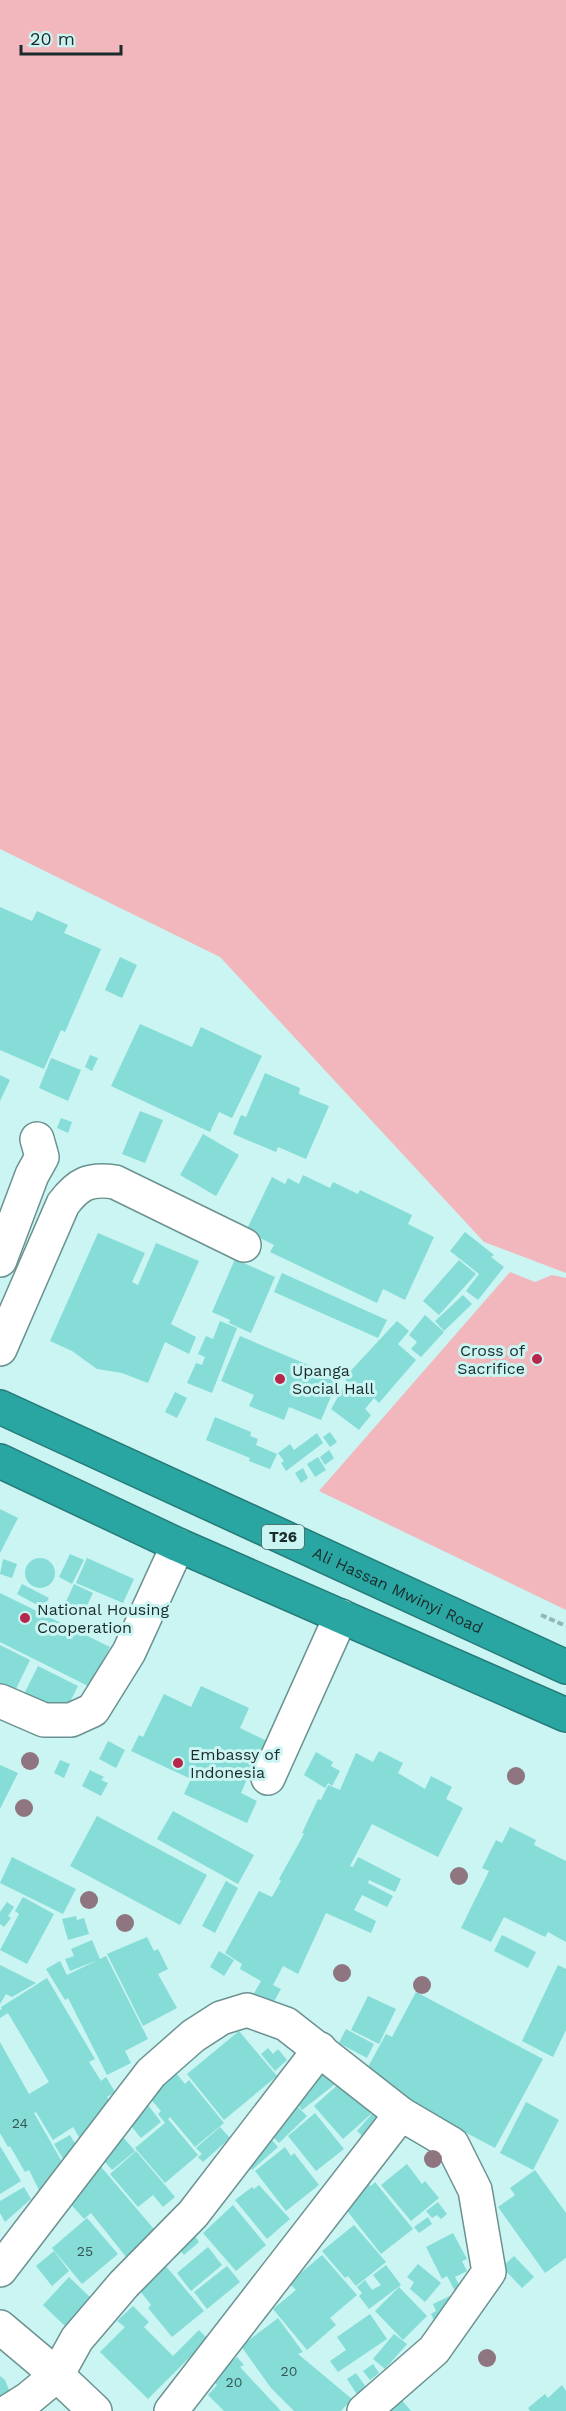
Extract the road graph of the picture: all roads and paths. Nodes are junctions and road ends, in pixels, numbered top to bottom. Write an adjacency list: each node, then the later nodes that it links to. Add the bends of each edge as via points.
1 (38, 1139): 3 (street, via 42,1157)
2 (244, 1245): 4 (street, via 115,1182 102,1180 80,1185 63,1204)
3 (0, 1260)
4 (0, 1349)
5 (0, 1407): 9 (highway, Ali Hassan Mwinyi Road / T26)
6 (0, 1461): 7 (highway)
7 (178, 1545): 8 (highway); 10 (street, via 129,1652 93,1710 70,1720 44,1720)
8 (341, 1616): 11 (highway); 12 (street)
9 (566, 1667)
10 (0, 1701)
11 (566, 1715)
12 (268, 1778)
13 (320, 2049): 14 (street); 15 (street, via 286,2024 247,2010 221,2018 193,2036 151,2073); 17 (street, via 194,2214 124,2284 77,2339)
14 (401, 2114): 20 (street); 21 (street, via 452,2144 475,2190 489,2272 434,2350)
15 (0, 2270)
16 (0, 2327): 17 (street)
17 (57, 2374): 18 (street); 19 (street)
18 (9, 2411)
19 (95, 2411)
20 (171, 2411)
21 (364, 2411)

